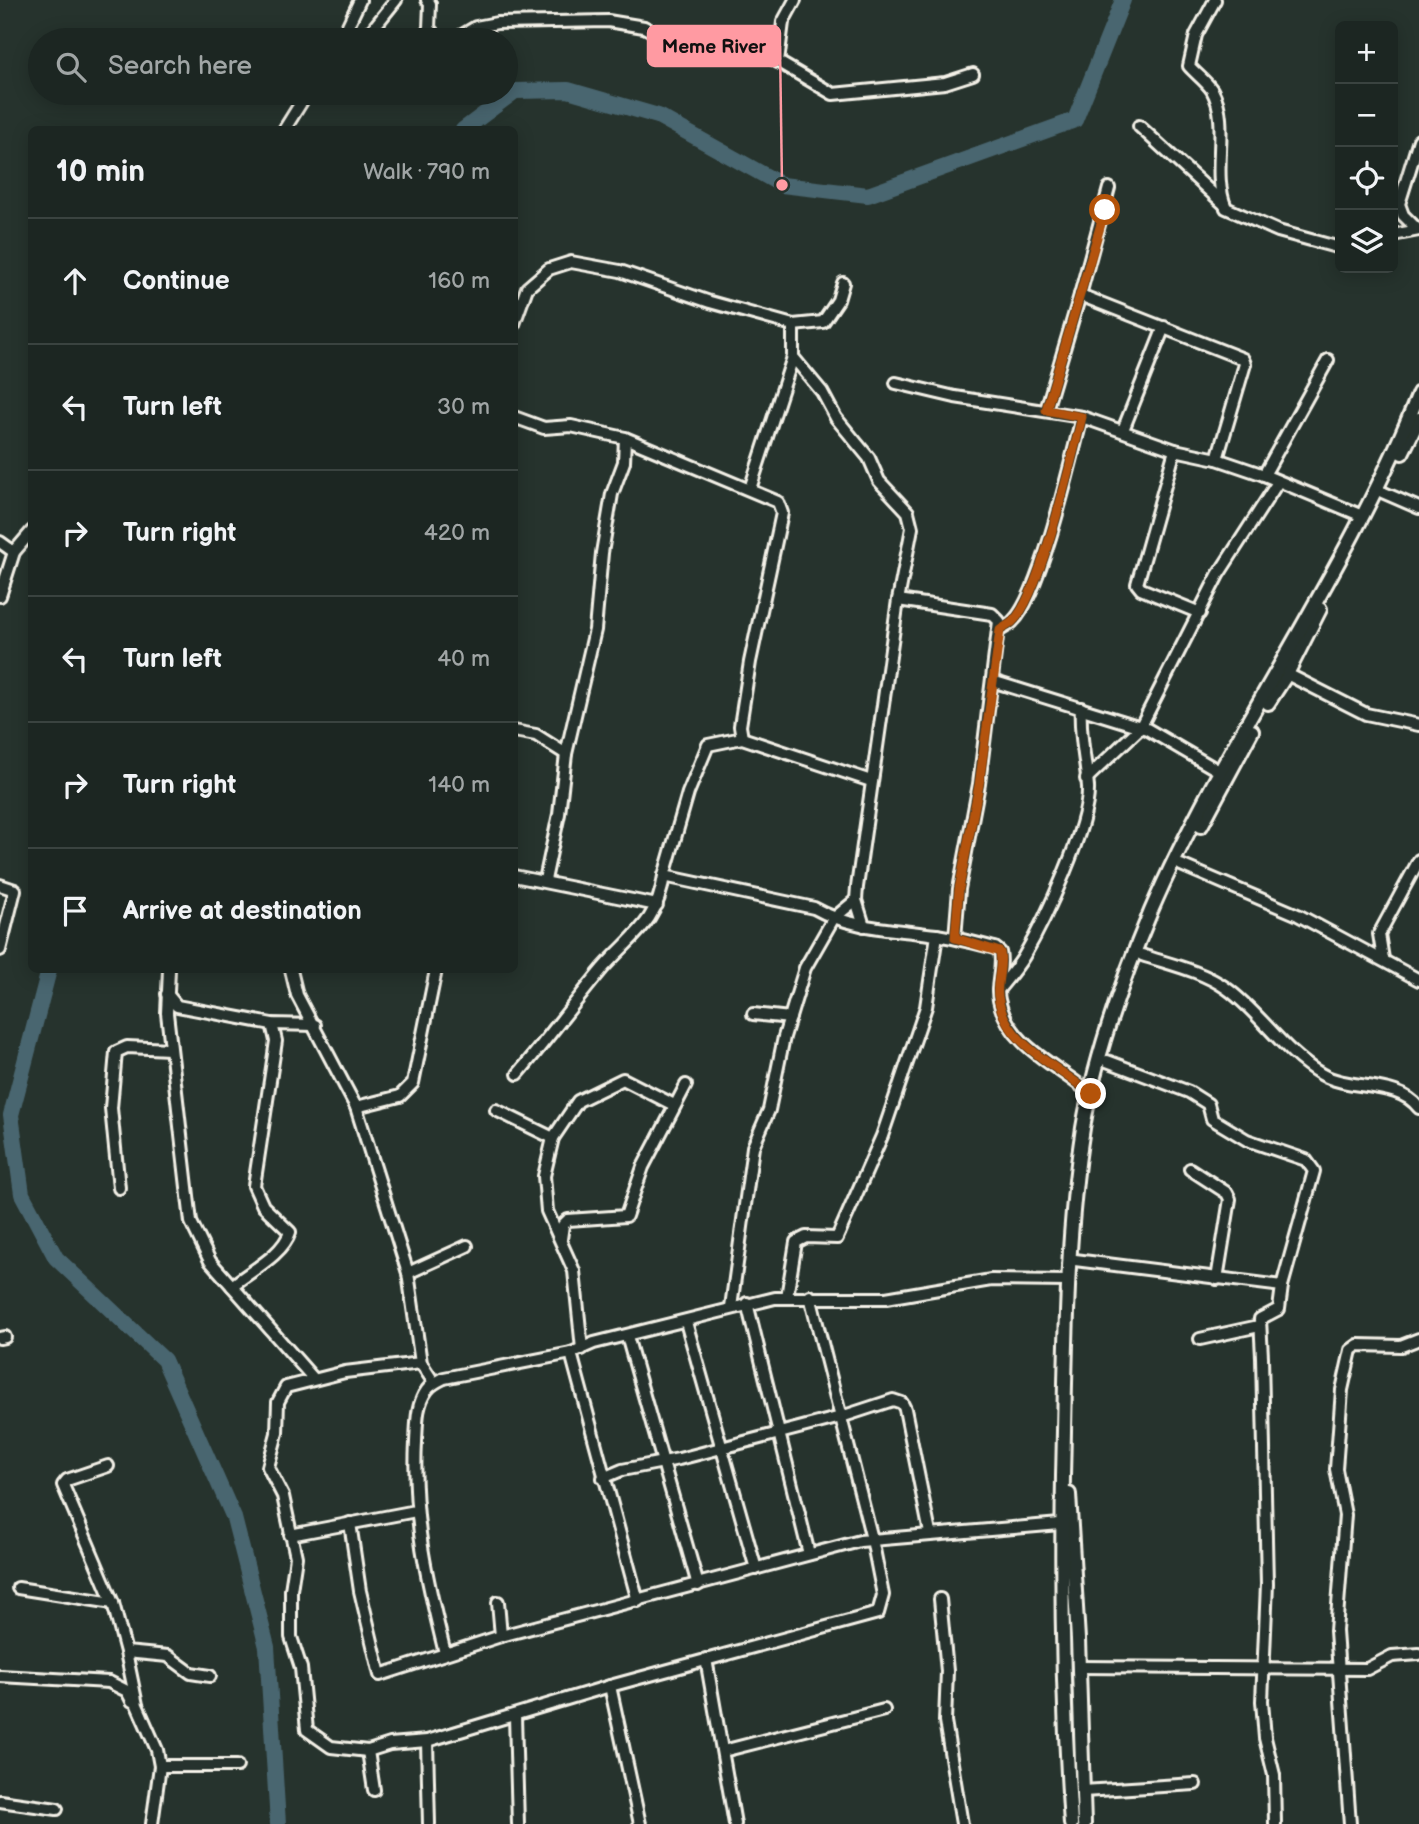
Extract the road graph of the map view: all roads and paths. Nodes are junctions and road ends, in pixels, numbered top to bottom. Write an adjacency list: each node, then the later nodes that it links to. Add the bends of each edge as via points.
1 (360, 0): 6 (street)
2 (396, 0): 7 (street)
3 (427, 0): 8 (street)
4 (794, 0): 10 (street, via 783,22)
5 (1215, 0): 17 (street, via 1196,35 1189,66 1211,87 1219,111 1218,159)
6 (347, 28)
7 (374, 28)
8 (429, 28)
9 (474, 28): 10 (street, via 497,23 608,22 644,27 667,38 729,44)
10 (778, 62): 11 (street, via 833,94 945,83)
11 (973, 74)
12 (300, 105): 14 (street)
13 (1139, 125): 17 (street)
14 (286, 126)
15 (1419, 140): 18 (street)
16 (1109, 188): 26 (street)
17 (1224, 204): 22 (street, via 1240,217)
18 (1399, 204): 19 (street); 20 (street, via 1403,215)
19 (1396, 210)
20 (1419, 230): 21 (street)
21 (1398, 233)
22 (1335, 247)
23 (843, 283): 28 (street, via 823,322)
24 (527, 288): 25 (street); 27 (street); 28 (street, via 549,268 571,262 620,271)
25 (518, 289)
26 (1080, 295): 29 (street); 34 (street)
27 (518, 313)
28 (793, 325): 30 (street)
29 (1164, 327): 38 (street); 41 (street, via 1243,359)
30 (793, 357): 44 (street); 52 (street, via 869,458 879,481 908,512 912,528)
31 (1328, 360): 42 (street)
32 (896, 383): 34 (street)
33 (1419, 393): 47 (main road, via 1402,437)
34 (1046, 410): 35 (street)
35 (1082, 417): 38 (street); 54 (street, via 1034,580 1015,620)
36 (518, 418): 39 (street, via 544,428 571,426)
37 (1419, 419): 45 (main road)
38 (1123, 430): 40 (street)
39 (625, 438): 44 (street); 62 (street, via 624,462 612,494 602,553 595,630)
40 (1175, 450): 41 (street); 53 (street, via 1138,584 1140,589)
41 (1217, 459): 42 (street)
42 (1264, 475): 43 (street)
43 (1278, 482): 47 (street); 53 (street, via 1218,575)
44 (750, 489): 61 (street, via 778,502 782,513 750,662)
45 (1382, 492): 46 (street); 55 (main road)
46 (1419, 508)
47 (1360, 515): 63 (main road)
48 (28, 536): 50 (street)
49 (0, 542): 50 (street)
50 (14, 552): 51 (street)
51 (0, 596)
52 (898, 600): 54 (street, via 992,614); 65 (street)
53 (1200, 613): 59 (street)
54 (1000, 630): 56 (street)
55 (1287, 674): 58 (street, via 1366,714); 67 (main road)
56 (992, 681): 57 (street); 77 (street)
57 (1081, 708): 59 (street); 64 (street)
58 (1419, 725)
59 (1139, 728): 63 (street); 64 (street)
60 (518, 732): 62 (street, via 536,735)
61 (742, 738): 65 (street); 68 (street, via 708,745 688,793)
62 (566, 754): 70 (street)
63 (1219, 771): 95 (main road, via 1138,944)
64 (1086, 779): 85 (street, via 1086,814 1076,841 1037,932)
65 (872, 780): 72 (street)
66 (1419, 860): 80 (street, via 1379,934)
67 (1181, 864): 79 (main road); 80 (street, via 1298,915)
68 (664, 876): 73 (street); 74 (street, via 814,908)
69 (518, 877): 70 (street)
70 (545, 880): 73 (street)
71 (0, 885): 78 (street, via 15,890)
72 (856, 900): 74 (street); 75 (street)
73 (657, 905): 93 (street, via 641,932 606,965)
74 (833, 919): 75 (street); 88 (street, via 811,954)
75 (864, 926): 76 (street)
76 (937, 935): 77 (street); 112 (street, via 926,1007 882,1136 837,1238 806,1237 796,1242)
77 (955, 938): 85 (street, via 1000,952)
78 (0, 950)
79 (1142, 955): 92 (main road); 98 (street, via 1226,988 1321,1074 1402,1094)
80 (1383, 959): 84 (street)
81 (169, 973): 86 (street, via 167,994)
82 (292, 973): 90 (street, via 297,995)
83 (435, 973): 97 (street, via 413,1083 400,1096)
84 (1419, 980)
85 (998, 991): 95 (street, via 1001,1008 1021,1039 1049,1066)
86 (172, 1010): 89 (street); 91 (street)
87 (753, 1014): 88 (street)
88 (790, 1018): 114 (street, via 769,1110 753,1147)
89 (272, 1024): 90 (street); 109 (street, via 276,1041 254,1186 263,1206 290,1232 276,1253)
90 (315, 1025): 97 (street)
91 (170, 1049): 102 (street, via 127,1047 116,1052 111,1108); 109 (street, via 191,1222 210,1261)
92 (1107, 1061): 105 (main road, via 1081,1173); 110 (street, via 1189,1092 1208,1104 1212,1119 1247,1140 1310,1164 1314,1171)
93 (518, 1074)
94 (686, 1085): 96 (street)
95 (1091, 1094): 108 (main road, via 1077,1176)
96 (674, 1105): 100 (street, via 623,1079 578,1101); 103 (street, via 643,1167 626,1216 568,1220)
97 (356, 1107): 106 (street)
98 (1419, 1108)
99 (496, 1110): 100 (street)
100 (553, 1138): 103 (street, via 545,1191 547,1212)
101 (1190, 1169): 107 (street, via 1230,1199)
102 (119, 1188)
103 (561, 1242): 120 (street, via 574,1271)
104 (467, 1246): 106 (street)
105 (1075, 1260): 107 (street); 132 (main road)
106 (408, 1273): 122 (street)
107 (1217, 1279): 110 (street)
108 (1068, 1282): 111 (street, via 991,1280 886,1298); 132 (main road)
109 (232, 1286): 123 (street)
110 (1282, 1286): 116 (street, via 1279,1309 1260,1319)
111 (810, 1296): 112 (street); 125 (street)
112 (787, 1297): 113 (street)
113 (747, 1303): 114 (street); 126 (street)
114 (731, 1307): 115 (street)
115 (687, 1322): 117 (street); 127 (street)
116 (1259, 1326): 118 (street); 151 (street, via 1267,1584)
117 (627, 1336): 120 (street); 128 (street)
118 (1200, 1339)
119 (1419, 1339): 152 (street, via 1401,1346 1358,1345 1351,1350 1337,1431 1336,1469 1345,1515 1337,1604)
120 (582, 1349): 121 (street)
121 (571, 1353): 124 (street); 130 (street)
122 (421, 1363): 123 (street); 124 (street)
123 (313, 1378): 135 (street, via 286,1387 282,1393 268,1467 283,1496)
124 (434, 1383): 131 (street, via 425,1392 417,1418)
125 (841, 1417): 126 (street); 134 (street, via 893,1400 902,1402); 136 (street)
126 (778, 1432): 127 (street); 137 (street)
127 (720, 1447): 128 (street); 138 (street)
128 (663, 1461): 130 (street); 139 (street)
129 (108, 1466): 144 (street, via 63,1485)
130 (603, 1478): 142 (street)
131 (416, 1511): 133 (street); 147 (street, via 422,1561)
132 (1065, 1521): 134 (street); 150 (main road); 175 (main road)
133 (350, 1523): 135 (street); 147 (street, via 380,1675)
134 (930, 1533): 136 (street)
135 (290, 1535): 160 (street, via 296,1557 291,1637 301,1668 307,1730 331,1746)
136 (872, 1539): 137 (street); 149 (street, via 883,1595 878,1613)
137 (808, 1554): 138 (street)
138 (756, 1569): 139 (street)
139 (698, 1585): 142 (street)
140 (18, 1588): 144 (street)
141 (940, 1599): 174 (street, via 947,1671 945,1721)
142 (638, 1601): 145 (street)
143 (498, 1602): 145 (street)
144 (113, 1603): 146 (street)
145 (501, 1636): 147 (street)
146 (126, 1651): 154 (street, via 168,1656 191,1673); 156 (street)
147 (445, 1653)
148 (1419, 1654): 152 (street, via 1392,1656 1367,1669)
149 (706, 1659): 155 (street); 161 (street)
150 (1079, 1667): 151 (street); 166 (main road)
151 (1264, 1667): 152 (street); 177 (street, via 1262,1701 1274,1774)
152 (1339, 1667): 178 (street)
153 (0, 1676): 156 (street, via 109,1682 127,1691)
154 (210, 1676)
155 (610, 1686): 158 (street); 172 (street)
156 (137, 1705): 162 (street)
157 (884, 1710): 161 (street)
158 (514, 1716): 159 (street); 171 (street)
159 (427, 1741): 160 (street); 170 (street)
160 (368, 1751): 165 (street)
161 (723, 1751): 173 (street)
162 (160, 1766): 163 (street); 169 (street)
163 (237, 1766)
164 (1195, 1784): 166 (street)
165 (374, 1790)
166 (1083, 1791): 176 (main road)
167 (0, 1801): 168 (street)
168 (57, 1809)
169 (152, 1824)
170 (429, 1824)
171 (518, 1824)
172 (640, 1824)
173 (735, 1824)
174 (961, 1824)
175 (1071, 1824)
176 (1084, 1824)
177 (1276, 1824)
178 (1350, 1824)

